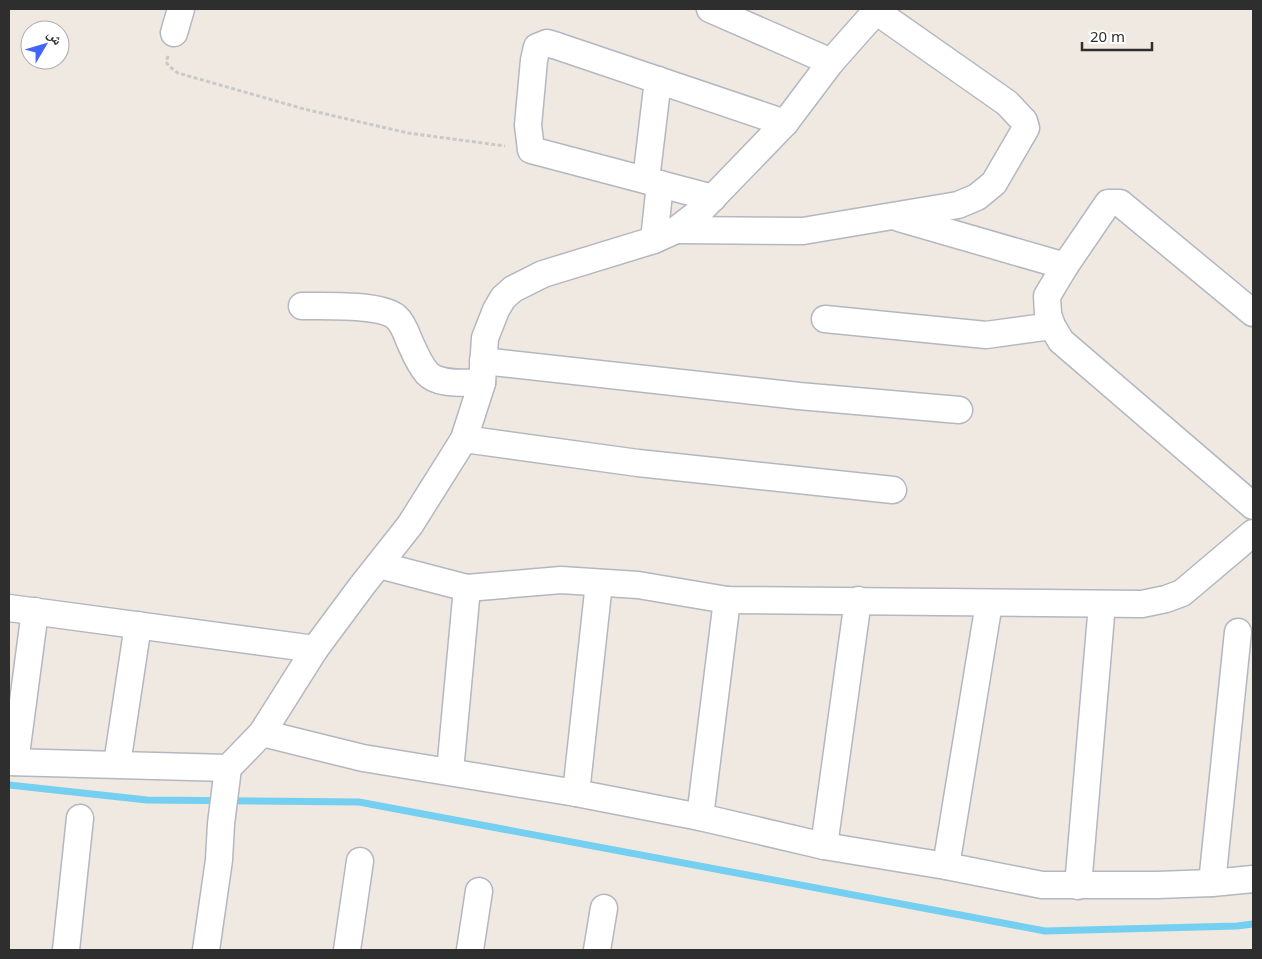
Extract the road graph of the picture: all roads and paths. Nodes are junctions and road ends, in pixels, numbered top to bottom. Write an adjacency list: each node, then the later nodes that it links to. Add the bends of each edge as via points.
1 (710, 9): 4 (street)
2 (876, 10): 4 (street); 10 (street, via 1007,103 1024,121 1026,128 994,183 977,197 958,206)
3 (177, 21): 7 (path, via 166,62 178,73 304,109 408,133)
4 (832, 62): 6 (street)
5 (658, 80): 6 (street); 7 (street, via 547,43 537,47 528,125); 8 (street)
6 (785, 123): 9 (street)
7 (531, 150): 8 (street)
8 (653, 182): 9 (street); 11 (street)
9 (713, 198): 11 (street, via 698,213)
10 (893, 216): 11 (street, via 803,231); 12 (street)
11 (665, 235): 17 (street, via 543,274 513,289 496,310 485,338)
12 (1064, 266): 14 (street, via 1108,203 1120,203); 16 (street, via 1047,296)
13 (302, 306): 17 (street, via 386,311 403,326 428,375 443,381)
14 (1253, 314)
15 (825, 319): 16 (street, via 986,335)
16 (1052, 326): 21 (street, via 1061,342)
17 (483, 372): 18 (street); 19 (street)
18 (959, 410)
19 (464, 439): 20 (street, via 638,463); 23 (street, via 410,526)
20 (893, 490)
21 (1253, 506)
22 (1253, 533): 29 (street, via 1182,593 1142,604)
23 (379, 565): 25 (street); 34 (street)
24 (599, 583): 25 (street, via 561,580); 26 (street, via 638,585); 40 (street)
25 (467, 588): 38 (street)
26 (727, 600): 27 (street); 41 (street)
27 (858, 600): 28 (street); 43 (street)
28 (988, 603): 29 (street); 45 (street)
29 (1102, 604): 48 (street)
30 (9, 608): 31 (street)
31 (35, 611): 32 (street); 36 (street)
32 (138, 625): 34 (street); 37 (street)
33 (1238, 632): 47 (street)
34 (315, 649): 35 (street)
35 (262, 733): 38 (street, via 363,758); 39 (street)
36 (12, 762): 37 (street)
37 (117, 764): 39 (street)
38 (450, 771): 40 (street)
39 (227, 775): 52 (street)
40 (576, 793): 41 (street)
41 (700, 817): 43 (street)
42 (80, 818): 51 (street)
43 (824, 846): 45 (street)
44 (360, 861): 53 (street)
45 (946, 866): 48 (street, via 1042,885)
46 (1253, 879): 47 (street)
47 (1212, 883): 48 (street)
48 (1078, 886)
49 (479, 891): 54 (street)
50 (604, 908): 55 (street)
51 (66, 950)
52 (206, 950)
53 (347, 950)
54 (470, 950)
55 (597, 950)

